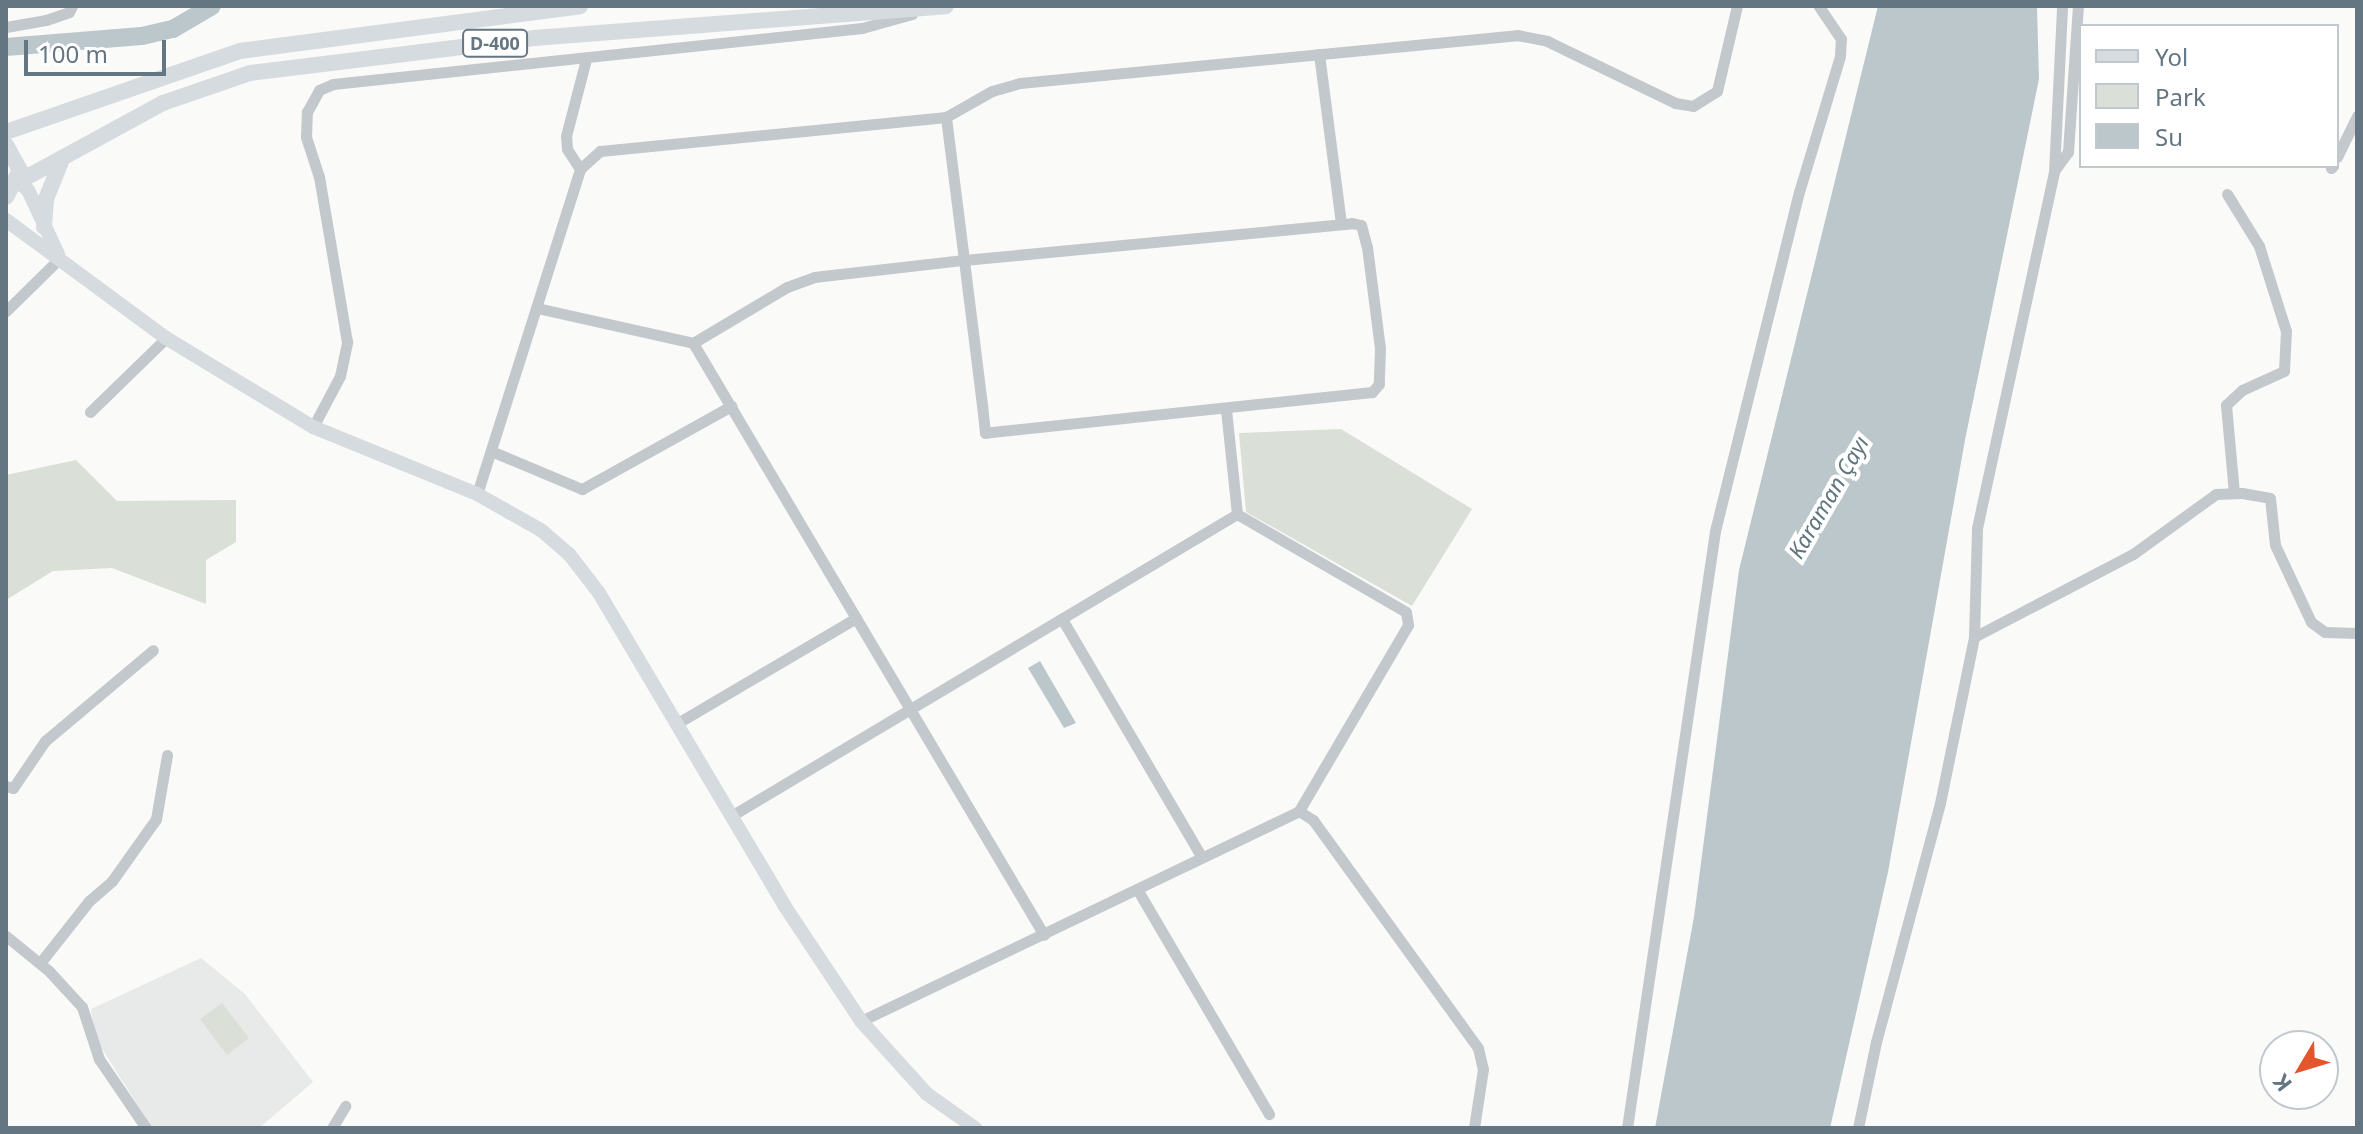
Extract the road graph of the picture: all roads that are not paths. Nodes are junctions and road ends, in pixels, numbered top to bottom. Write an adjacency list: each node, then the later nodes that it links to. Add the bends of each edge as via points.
1 (72, 6): 9 (street, via 46,20)
2 (580, 6): 14 (highway, via 313,38 185,66)
3 (946, 6): 8 (highway, D-400)
4 (1737, 6): 10 (street, via 1717,91 1693,106 1675,103 1547,41 1517,35)
5 (1819, 6): 64 (street, via 1841,39 1840,56 1799,192 1715,531)
6 (2062, 6): 19 (street)
7 (2078, 6): 19 (street, via 2068,152)
8 (938, 7): 11 (street, via 862,28); 17 (highway, D-400, via 534,38 250,73 163,103)
9 (6, 27)
10 (1319, 54): 13 (street, via 1020,83 992,91); 24 (street)
11 (586, 59): 18 (street, via 566,136 567,149); 35 (street, via 333,84 312,98 306,137 319,177 347,342 340,376)
12 (2357, 116): 16 (street)
13 (946, 117): 18 (street, via 611,148 592,155); 27 (street)
14 (6, 132)
15 (6, 145): 20 (highway, via 19,162)
16 (2339, 154)
17 (63, 157): 20 (highway, D-400); 25 (highway, via 46,199)
18 (580, 169): 28 (street)
19 (2054, 172): 43 (street, via 1977,528)
20 (18, 182): 22 (highway, D-400); 25 (main road, via 28,190)
21 (2227, 194): 37 (street, via 2259,246 2286,331 2284,371 2242,390 2226,405)
22 (6, 197)
23 (6, 220): 26 (main road)
24 (1341, 224): 27 (street); 33 (street, via 1361,225 1367,247 1380,348 1379,384 1372,392)
25 (44, 227): 26 (main road)
26 (60, 258): 29 (street); 30 (main road)
27 (964, 260): 31 (street, via 814,277 787,287); 33 (street, via 985,433)
28 (537, 308): 31 (street); 36 (street)
29 (6, 311)
30 (166, 338): 34 (street); 35 (main road)
31 (693, 343): 32 (street)
32 (731, 406): 36 (street, via 582,489); 40 (street)
33 (1226, 410): 39 (street)
34 (90, 412)
35 (313, 427): 38 (main road)
36 (491, 451): 38 (street)
37 (2234, 493): 42 (street, via 2270,498 2275,545 2311,622 2325,632); 43 (street, via 2201,502 2133,554)
38 (477, 494): 46 (main road, via 541,530 569,554 599,593)
39 (1237, 514): 41 (street); 50 (street, via 1406,612 1408,625)
40 (856, 618): 45 (street); 46 (street)
41 (1062, 619): 45 (street); 52 (street)
42 (2357, 633)
43 (1974, 637): 65 (street, via 1940,803)
44 (153, 650): 48 (street, via 45,741)
45 (910, 709): 51 (street); 54 (street)
46 (676, 724): 51 (main road)
47 (167, 755): 56 (street, via 156,819 112,881 89,901)
48 (10, 787): 49 (street)
49 (6, 801)
50 (1299, 811): 52 (street); 63 (street, via 1313,820 1478,1048 1483,1069)
51 (731, 816): 57 (main road)
52 (1201, 856): 53 (street)
53 (1137, 889): 54 (street); 59 (street)
54 (1044, 935): 57 (street)
55 (6, 936): 56 (street)
56 (40, 963): 60 (street, via 82,1007 99,1059)
57 (861, 1021): 62 (main road, via 927,1094)
58 (345, 1106): 61 (street)
59 (1269, 1114)
60 (146, 1128)
61 (332, 1128)
62 (975, 1128)
63 (1474, 1128)
64 (1627, 1128)
65 (1858, 1128)

